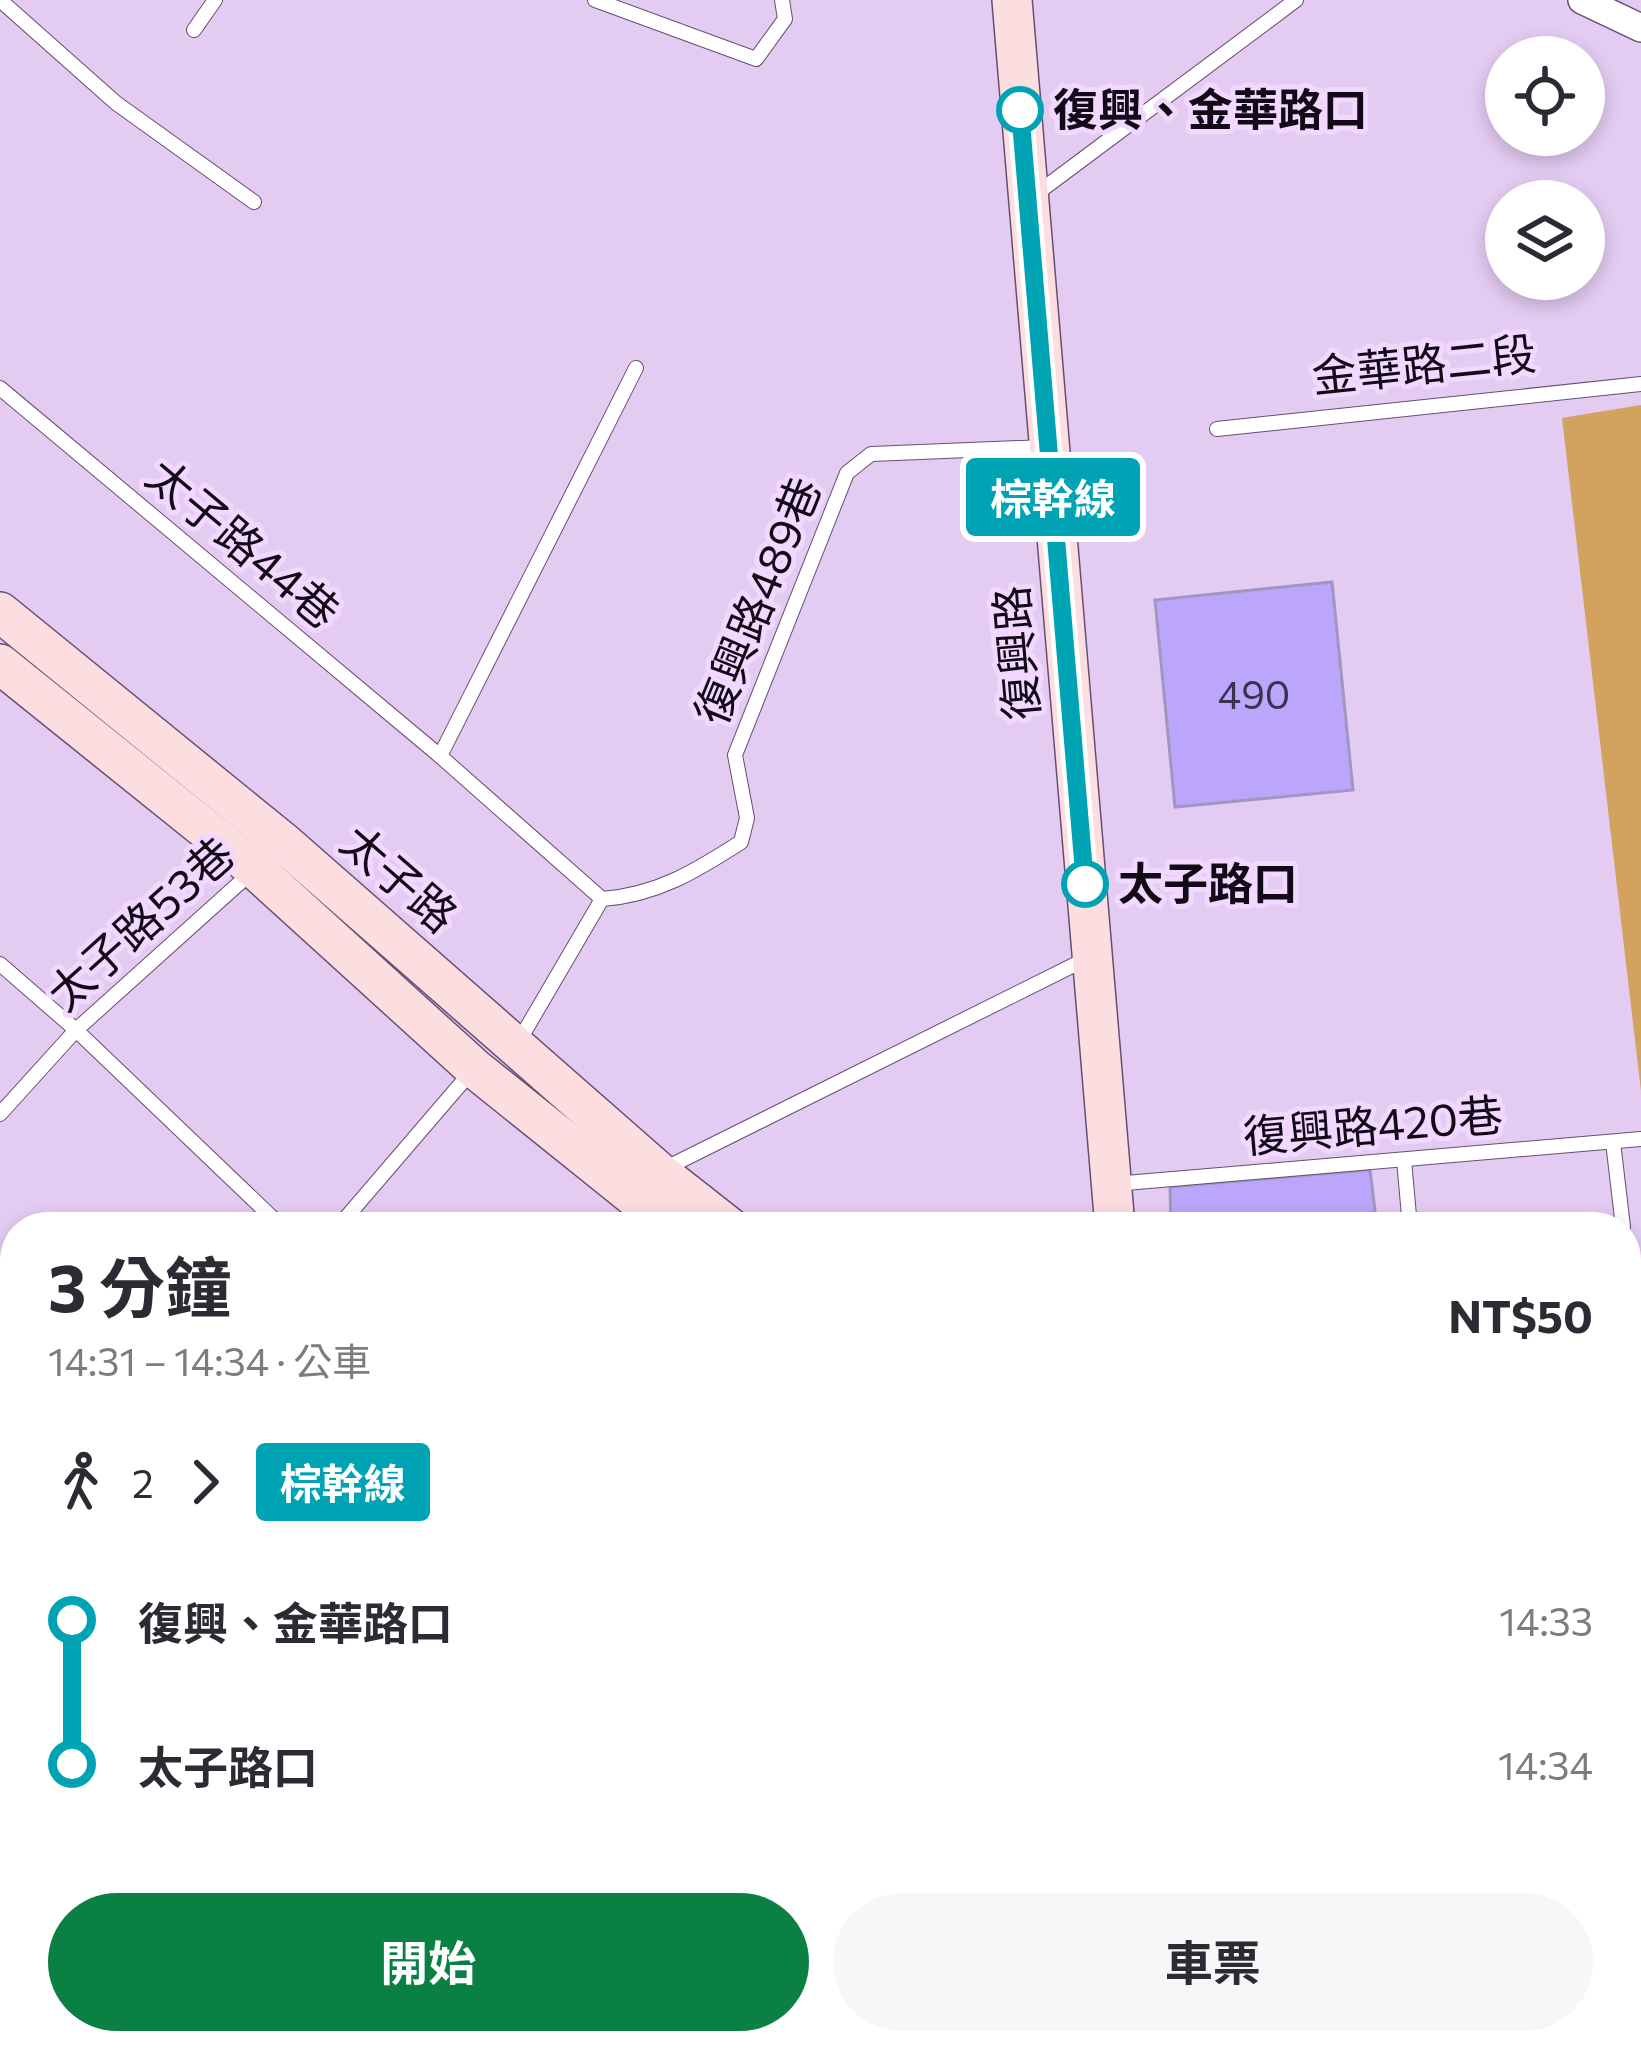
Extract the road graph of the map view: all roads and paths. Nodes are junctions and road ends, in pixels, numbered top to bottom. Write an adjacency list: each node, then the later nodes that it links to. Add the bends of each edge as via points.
1 (0, 0): 11 (lane, via 116,104)
2 (215, 0): 9 (lane)
3 (595, 0): 4 (lane, via 756,59 785,20)
4 (782, 0)
5 (1012, 0): 10 (street, 復興路)
6 (1296, 0): 10 (lane)
7 (1582, 0): 8 (street)
8 (1641, 28)
9 (194, 30)
10 (1027, 201): 16 (street, 復興路)
11 (254, 202)
12 (637, 368): 19 (lane)
13 (1641, 384): 15 (lane, 金華路二段)
14 (0, 388): 19 (lane, 太子路44巷)
15 (1217, 429)
16 (1050, 447): 21 (lane, 復興路489巷, via 871,454 847,473 735,755 748,818 741,842 686,878); 22 (street, 復興路)
17 (0, 612): 20 (street, 太子路)
18 (0, 664): 20 (street, 太子路)
19 (440, 756): 21 (lane, 太子路44巷)
20 (270, 856): 24 (lane, 太子路53巷); 25 (street, 太子路); 26 (street, 太子路)
21 (602, 899): 25 (lane)
22 (1091, 956): 31 (lane); 32 (street, 復興路)
23 (0, 964): 24 (lane)
24 (76, 1030): 27 (lane, 太子路53巷); 33 (lane)
25 (517, 1044): 31 (street, 太子路)
26 (474, 1068): 34 (lane); 35 (street, 太子路)
27 (0, 1114)
28 (1641, 1139): 29 (lane, 復興路420巷)
29 (1613, 1142): 30 (lane, 復興路420巷); 39 (lane)
30 (1404, 1160): 32 (lane, 復興路420巷); 38 (lane)
31 (659, 1172): 36 (street, 太子路)
32 (1112, 1184): 37 (street, 復興路)
33 (266, 1212)
34 (351, 1212)
35 (654, 1212)
36 (710, 1212)
37 (1114, 1212)
38 (1409, 1212)
39 (1621, 1212)

